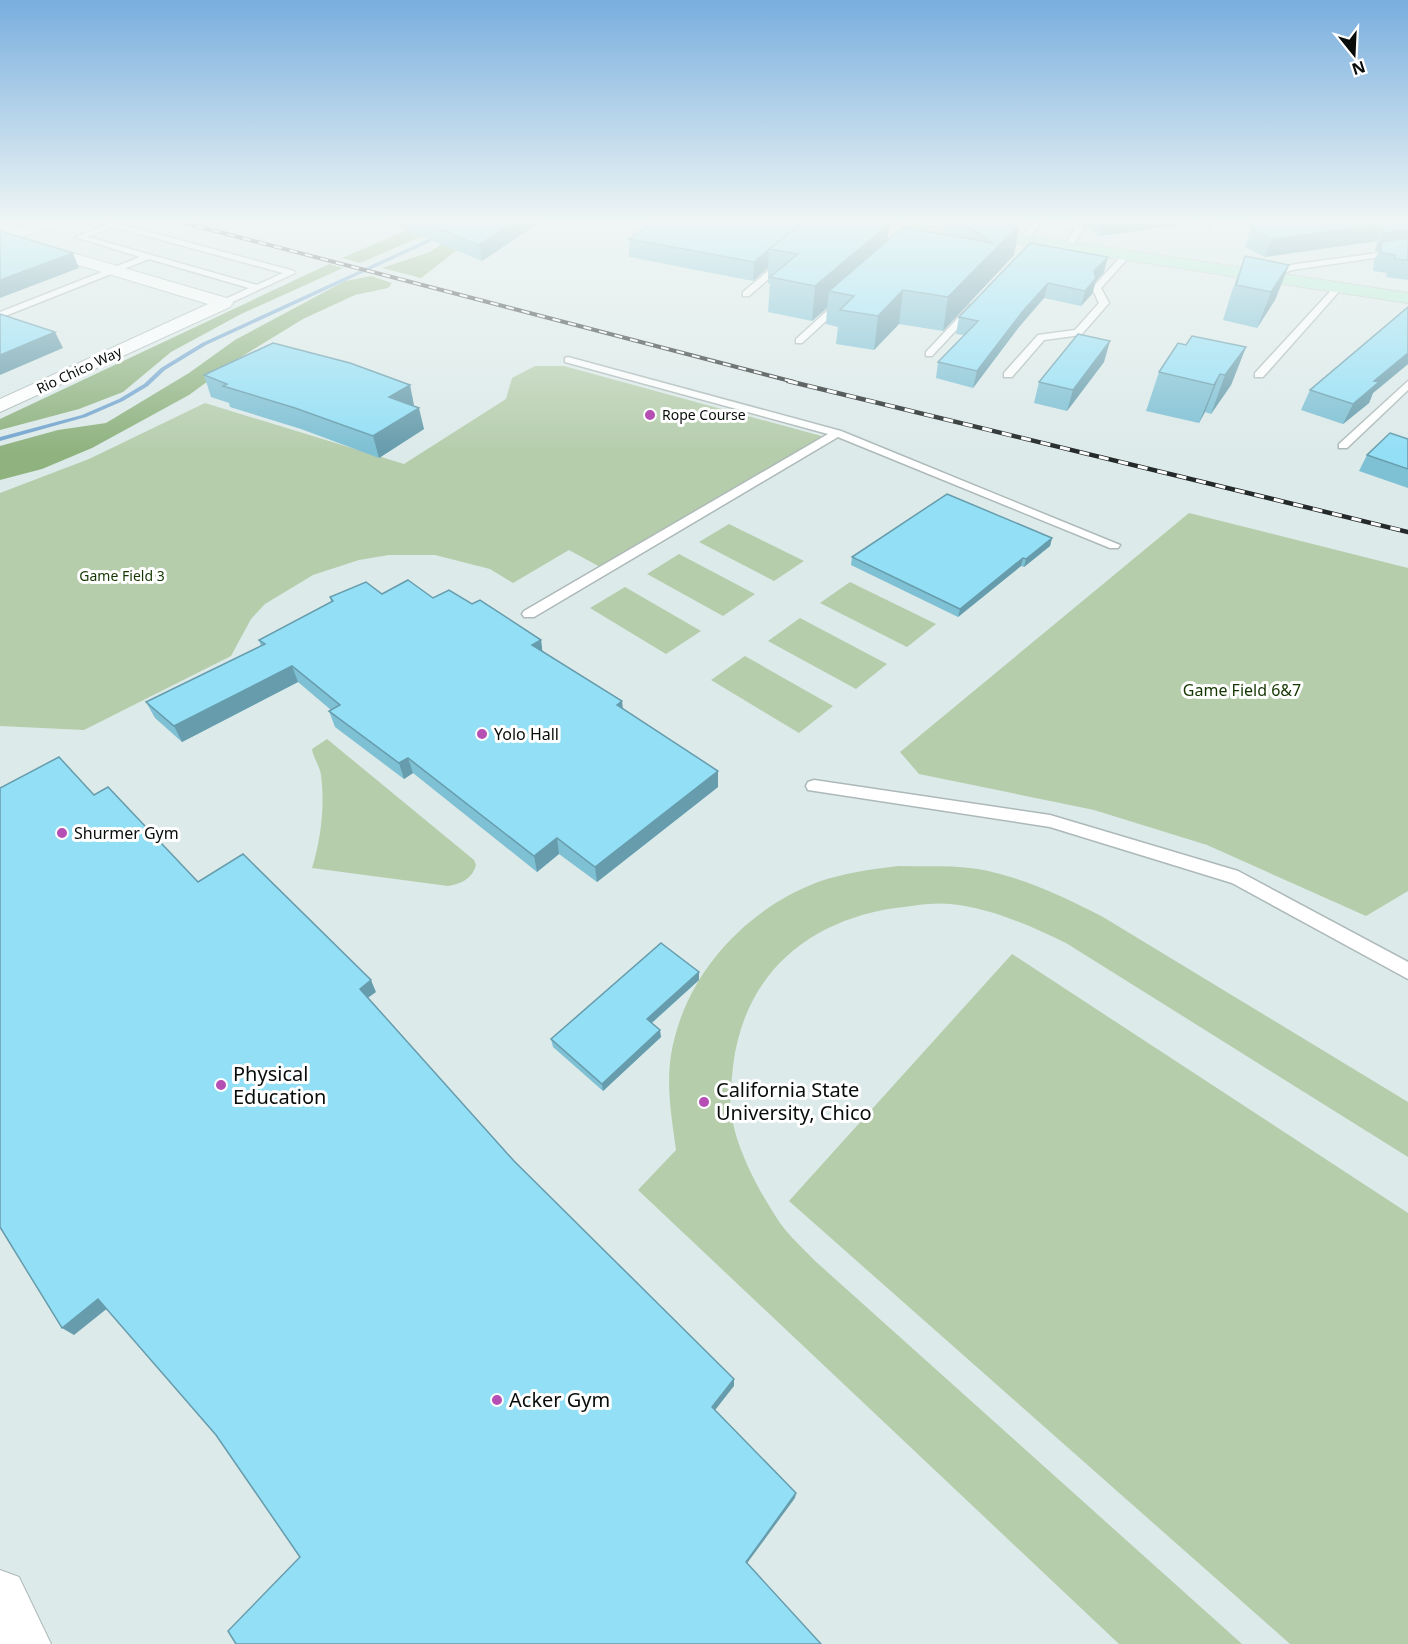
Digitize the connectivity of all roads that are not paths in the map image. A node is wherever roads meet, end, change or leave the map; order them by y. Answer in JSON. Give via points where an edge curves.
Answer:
{"nodes":[{"id":1,"x":42,"y":299,"type":"edge"},
{"id":2,"x":210,"y":299,"type":"edge"},
{"id":3,"x":233,"y":299,"type":"edge"},
{"id":4,"x":847,"y":299,"type":"edge"},
{"id":5,"x":980,"y":299,"type":"edge"},
{"id":6,"x":1102,"y":299,"type":"edge"},
{"id":7,"x":1328,"y":299,"type":"edge"},
{"id":8,"x":224,"y":303,"type":"junction"},
{"id":9,"x":0,"y":315,"type":"edge"},
{"id":10,"x":799,"y":341,"type":"dead end"},
{"id":11,"x":928,"y":354,"type":"dead end"},
{"id":12,"x":568,"y":360,"type":"dead end"},
{"id":13,"x":1008,"y":375,"type":"dead end"},
{"id":14,"x":1258,"y":375,"type":"dead end"},
{"id":15,"x":1408,"y":384,"type":"edge"},
{"id":16,"x":0,"y":406,"type":"edge"},
{"id":17,"x":837,"y":433,"type":"junction"},
{"id":18,"x":1343,"y":446,"type":"dead end"},
{"id":19,"x":1114,"y":544,"type":"dead end"},
{"id":20,"x":529,"y":614,"type":"dead end"},
{"id":21,"x":814,"y":786,"type":"dead end"},
{"id":22,"x":1408,"y":971,"type":"edge"},
{"id":23,"x":0,"y":1596,"type":"edge"},
{"id":24,"x":24,"y":1644,"type":"edge"}],
"edges":[{"from":1,"to":9,"type":"lane"},
{"from":2,"to":8,"type":"street"},
{"from":3,"to":8,"type":"lane"},
{"from":4,"to":10,"type":"lane"},
{"from":5,"to":11,"type":"lane"},
{"from":6,"to":13,"type":"lane","via":[[1104,303],[1078,333],[1041,337]]},
{"from":7,"to":14,"type":"lane"},
{"from":8,"to":16,"type":"street","name":"Rio Chico Way"},
{"from":12,"to":17,"type":"lane"},
{"from":15,"to":18,"type":"lane"},
{"from":17,"to":19,"type":"lane"},
{"from":17,"to":20,"type":"lane"},
{"from":21,"to":22,"type":"lane","via":[[1050,821],[1238,878]]},
{"from":23,"to":24,"type":"street"}]}
